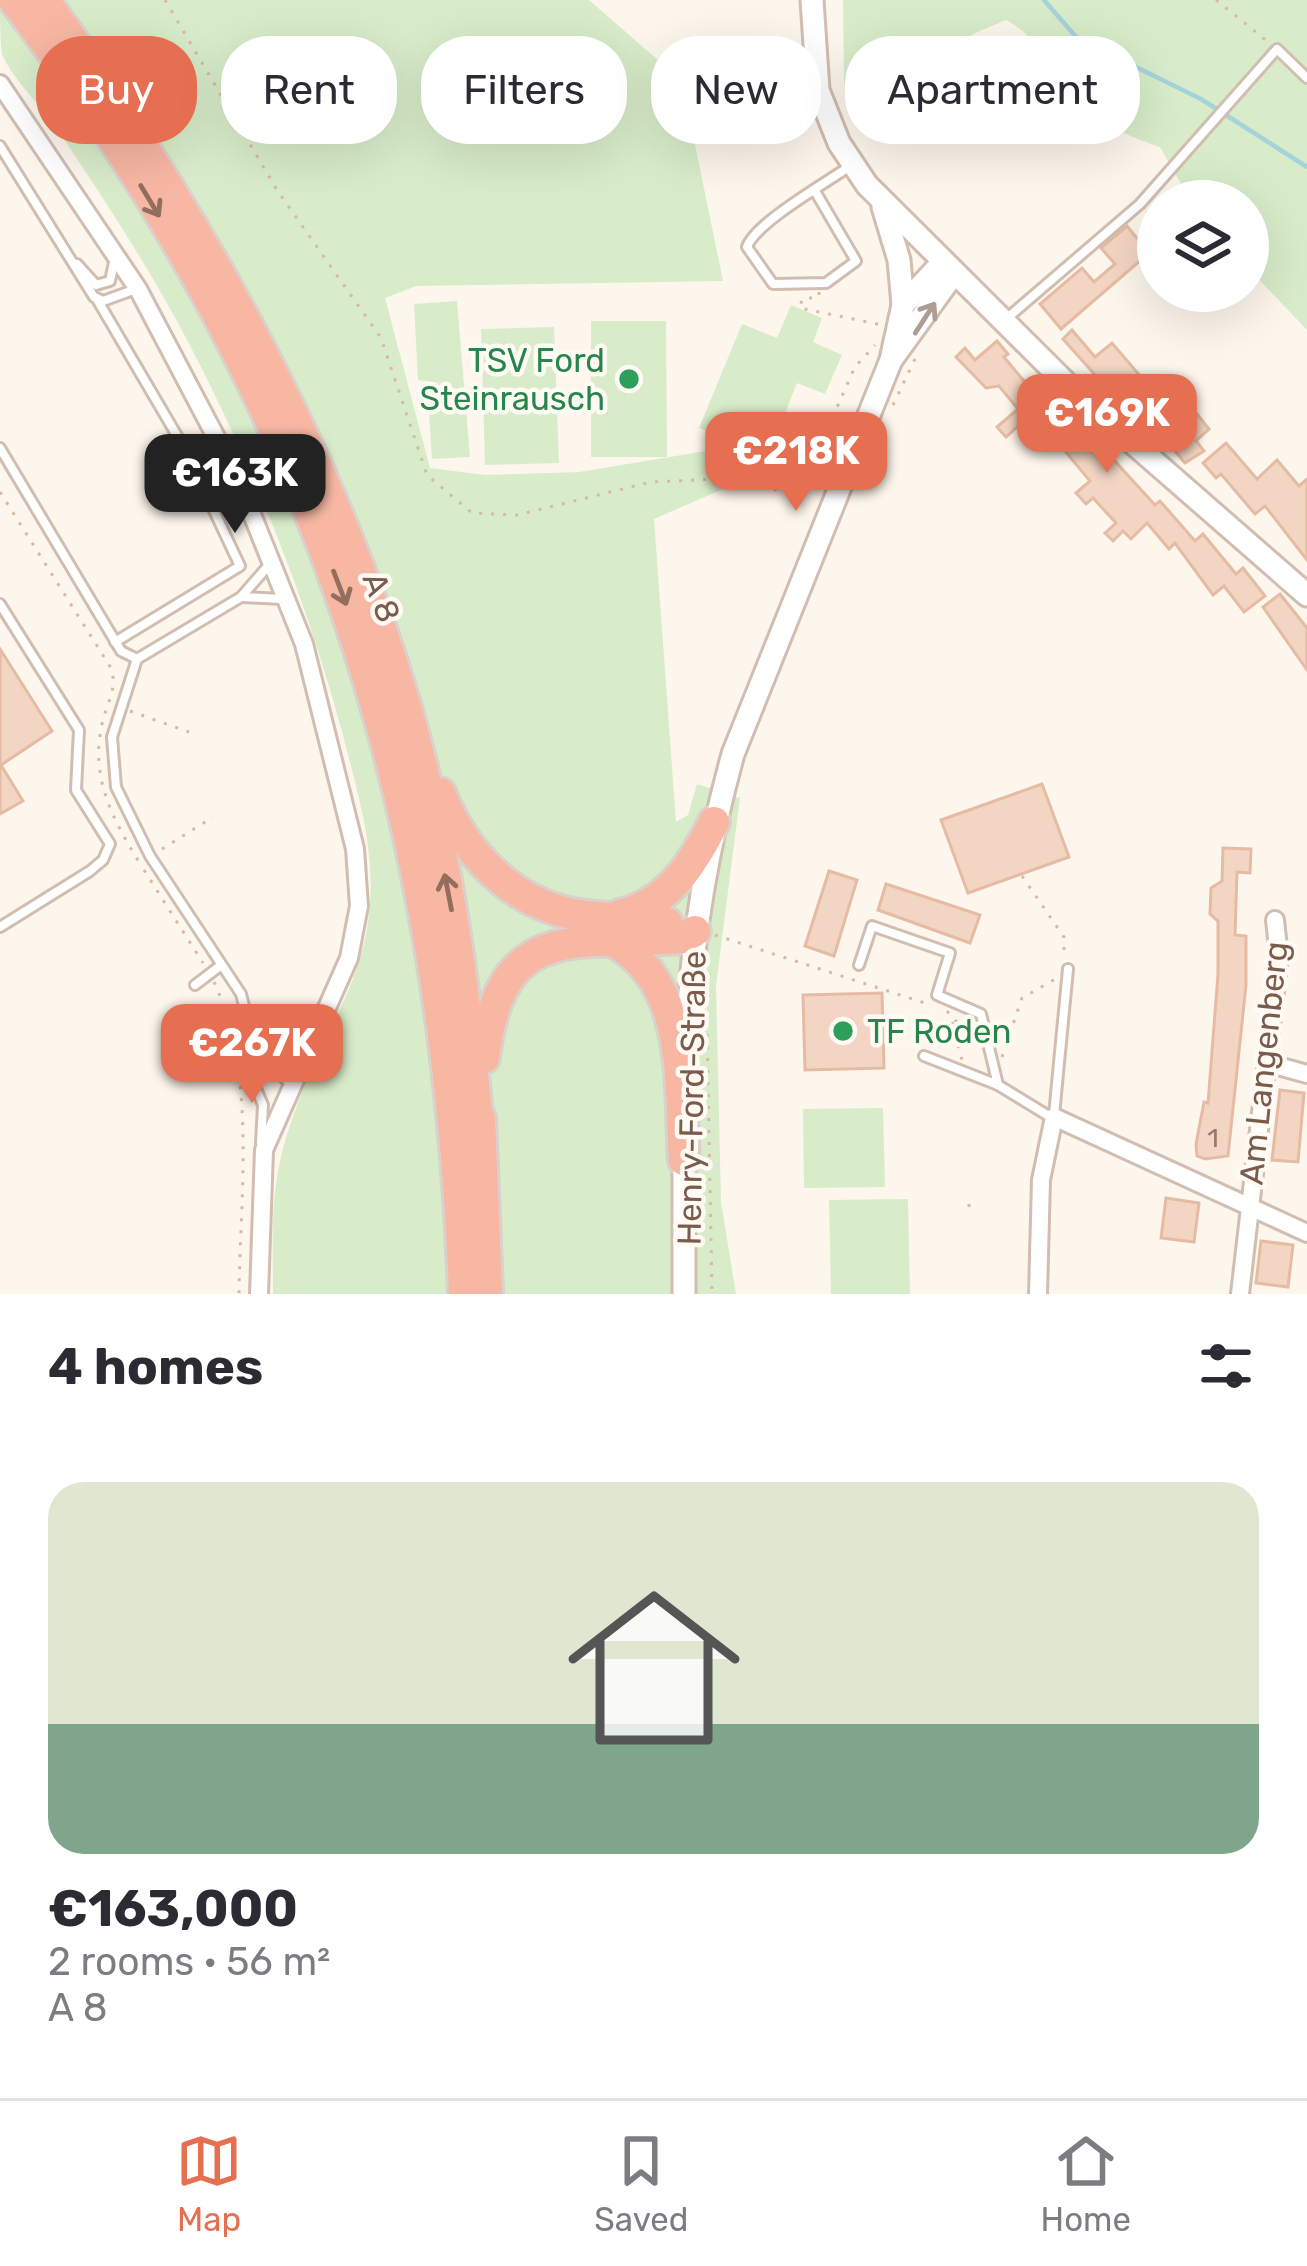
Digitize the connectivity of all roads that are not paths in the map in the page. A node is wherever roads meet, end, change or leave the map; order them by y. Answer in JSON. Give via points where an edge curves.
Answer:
{"nodes":[{"id":1,"x":14,"y":0,"type":"edge"},
{"id":2,"x":44,"y":0,"type":"edge"},
{"id":3,"x":812,"y":0,"type":"edge"},
{"id":4,"x":1307,"y":77,"type":"edge"},
{"id":5,"x":0,"y":84,"type":"edge"},
{"id":6,"x":0,"y":146,"type":"edge"},
{"id":7,"x":851,"y":164,"type":"junction"},
{"id":8,"x":815,"y":191,"type":"junction"},
{"id":9,"x":881,"y":201,"type":"junction"},
{"id":10,"x":113,"y":249,"type":"junction"},
{"id":11,"x":76,"y":263,"type":"junction"},
{"id":12,"x":948,"y":268,"type":"junction"},
{"id":13,"x":138,"y":289,"type":"junction"},
{"id":14,"x":98,"y":301,"type":"junction"},
{"id":15,"x":903,"y":305,"type":"junction"},
{"id":16,"x":1004,"y":321,"type":"junction"},
{"id":17,"x":891,"y":360,"type":"junction"},
{"id":18,"x":0,"y":448,"type":"edge"},
{"id":19,"x":274,"y":559,"type":"junction"},
{"id":20,"x":1307,"y":595,"type":"edge"},
{"id":21,"x":242,"y":597,"type":"junction"},
{"id":22,"x":0,"y":604,"type":"edge"},
{"id":23,"x":293,"y":610,"type":"junction"},
{"id":24,"x":116,"y":642,"type":"junction"},
{"id":25,"x":137,"y":659,"type":"junction"},
{"id":26,"x":407,"y":713,"type":"junction"},
{"id":27,"x":714,"y":822,"type":"junction"},
{"id":28,"x":1275,"y":920,"type":"dead end"},
{"id":29,"x":0,"y":927,"type":"edge"},
{"id":30,"x":610,"y":928,"type":"junction"},
{"id":31,"x":695,"y":932,"type":"junction"},
{"id":32,"x":859,"y":965,"type":"dead end"},
{"id":33,"x":220,"y":966,"type":"junction"},
{"id":34,"x":1069,"y":969,"type":"dead end"},
{"id":35,"x":195,"y":985,"type":"dead end"},
{"id":36,"x":254,"y":1045,"type":"junction"},
{"id":37,"x":924,"y":1056,"type":"dead end"},
{"id":38,"x":1268,"y":1063,"type":"junction"},
{"id":39,"x":1307,"y":1074,"type":"edge"},
{"id":40,"x":997,"y":1080,"type":"junction"},
{"id":41,"x":290,"y":1084,"type":"junction"},
{"id":42,"x":1053,"y":1117,"type":"junction"},
{"id":43,"x":479,"y":1133,"type":"junction"},
{"id":44,"x":264,"y":1150,"type":"junction"},
{"id":45,"x":684,"y":1160,"type":"junction"},
{"id":46,"x":1248,"y":1205,"type":"junction"},
{"id":47,"x":1307,"y":1233,"type":"edge"},
{"id":48,"x":259,"y":1294,"type":"edge"},
{"id":49,"x":464,"y":1294,"type":"edge"},
{"id":50,"x":487,"y":1294,"type":"edge"},
{"id":51,"x":684,"y":1294,"type":"edge"},
{"id":52,"x":1038,"y":1294,"type":"edge"},
{"id":53,"x":1240,"y":1294,"type":"edge"}],
"edges":[{"from":1,"to":49,"type":"highway","name":"A 8","number":"A 8","one_way":true,"via":[[218,314],[291,464],[357,631],[431,931],[456,1138]]},
{"from":2,"to":26,"type":"highway","name":"A 8","number":"A 8","via":[[150,154],[268,358],[347,535]]},
{"from":3,"to":7,"type":"street","via":[[818,90]]},
{"from":4,"to":16,"type":"lane","via":[[1277,49],[1140,204]]},
{"from":5,"to":10,"type":"street"},
{"from":6,"to":11,"type":"lane"},
{"from":7,"to":8,"type":"lane"},
{"from":7,"to":9,"type":"street"},
{"from":8,"to":8,"type":"lane","via":[[856,261],[826,284],[773,284],[747,242]]},
{"from":9,"to":12,"type":"street"},
{"from":9,"to":15,"type":"street"},
{"from":10,"to":11,"type":"lane","via":[[113,277],[102,285]]},
{"from":10,"to":13,"type":"street"},
{"from":11,"to":14,"type":"lane"},
{"from":12,"to":15,"type":"street","name":"Henry-Ford-Straße"},
{"from":12,"to":16,"type":"street"},
{"from":17,"to":12,"type":"street","name":"Henry-Ford-Straße","one_way":true,"via":[[908,345]]},
{"from":13,"to":14,"type":"lane"},
{"from":13,"to":19,"type":"street"},
{"from":14,"to":24,"type":"lane","via":[[186,452],[240,566]]},
{"from":15,"to":17,"type":"street","name":"Henry-Ford-Straße"},
{"from":16,"to":20,"type":"street","via":[[1188,496]]},
{"from":17,"to":27,"type":"street","name":"Henry-Ford-Straße","via":[[755,690]]},
{"from":18,"to":24,"type":"lane"},
{"from":19,"to":21,"type":"lane"},
{"from":19,"to":23,"type":"street"},
{"from":21,"to":23,"type":"lane","via":[[271,595]]},
{"from":21,"to":25,"type":"lane"},
{"from":22,"to":29,"type":"lane","via":[[79,730],[76,790],[110,844],[104,860]]},
{"from":23,"to":41,"type":"street","via":[[359,887],[344,972]]},
{"from":24,"to":25,"type":"lane"},
{"from":25,"to":33,"type":"lane","via":[[112,737],[112,770],[127,816]]},
{"from":26,"to":30,"type":"highway","via":[[449,815],[488,869],[518,892]]},
{"from":43,"to":26,"type":"highway","name":"A 8","number":"A 8","one_way":true,"via":[[455,928]]},
{"from":27,"to":30,"type":"highway","via":[[690,867],[658,900]]},
{"from":27,"to":31,"type":"street","name":"Henry-Ford-Straße"},
{"from":28,"to":38,"type":"street","name":"Am Langenberg"},
{"from":30,"to":31,"type":"highway","via":[[683,938]]},
{"from":30,"to":43,"type":"highway","via":[[550,944],[512,970],[488,1021]]},
{"from":30,"to":45,"type":"highway","via":[[667,1000]]},
{"from":31,"to":45,"type":"street","name":"Henry-Ford-Straße"},
{"from":32,"to":40,"type":"lane","via":[[872,926],[950,953],[937,995],[981,1014]]},
{"from":33,"to":35,"type":"lane"},
{"from":33,"to":36,"type":"lane","via":[[241,994]]},
{"from":34,"to":42,"type":"lane"},
{"from":36,"to":41,"type":"lane"},
{"from":36,"to":44,"type":"lane","via":[[251,1077],[263,1105]]},
{"from":37,"to":40,"type":"lane"},
{"from":38,"to":39,"type":"street"},
{"from":38,"to":46,"type":"street","name":"Am Langenberg"},
{"from":40,"to":42,"type":"lane"},
{"from":41,"to":44,"type":"street"},
{"from":42,"to":46,"type":"street"},
{"from":42,"to":52,"type":"street","via":[[1039,1202]]},
{"from":43,"to":50,"type":"highway","number":"A 8"},
{"from":44,"to":48,"type":"street"},
{"from":45,"to":51,"type":"street","name":"Henry-Ford-Straße"},
{"from":46,"to":47,"type":"street"},
{"from":46,"to":53,"type":"street","name":"Am Langenberg"}]}
